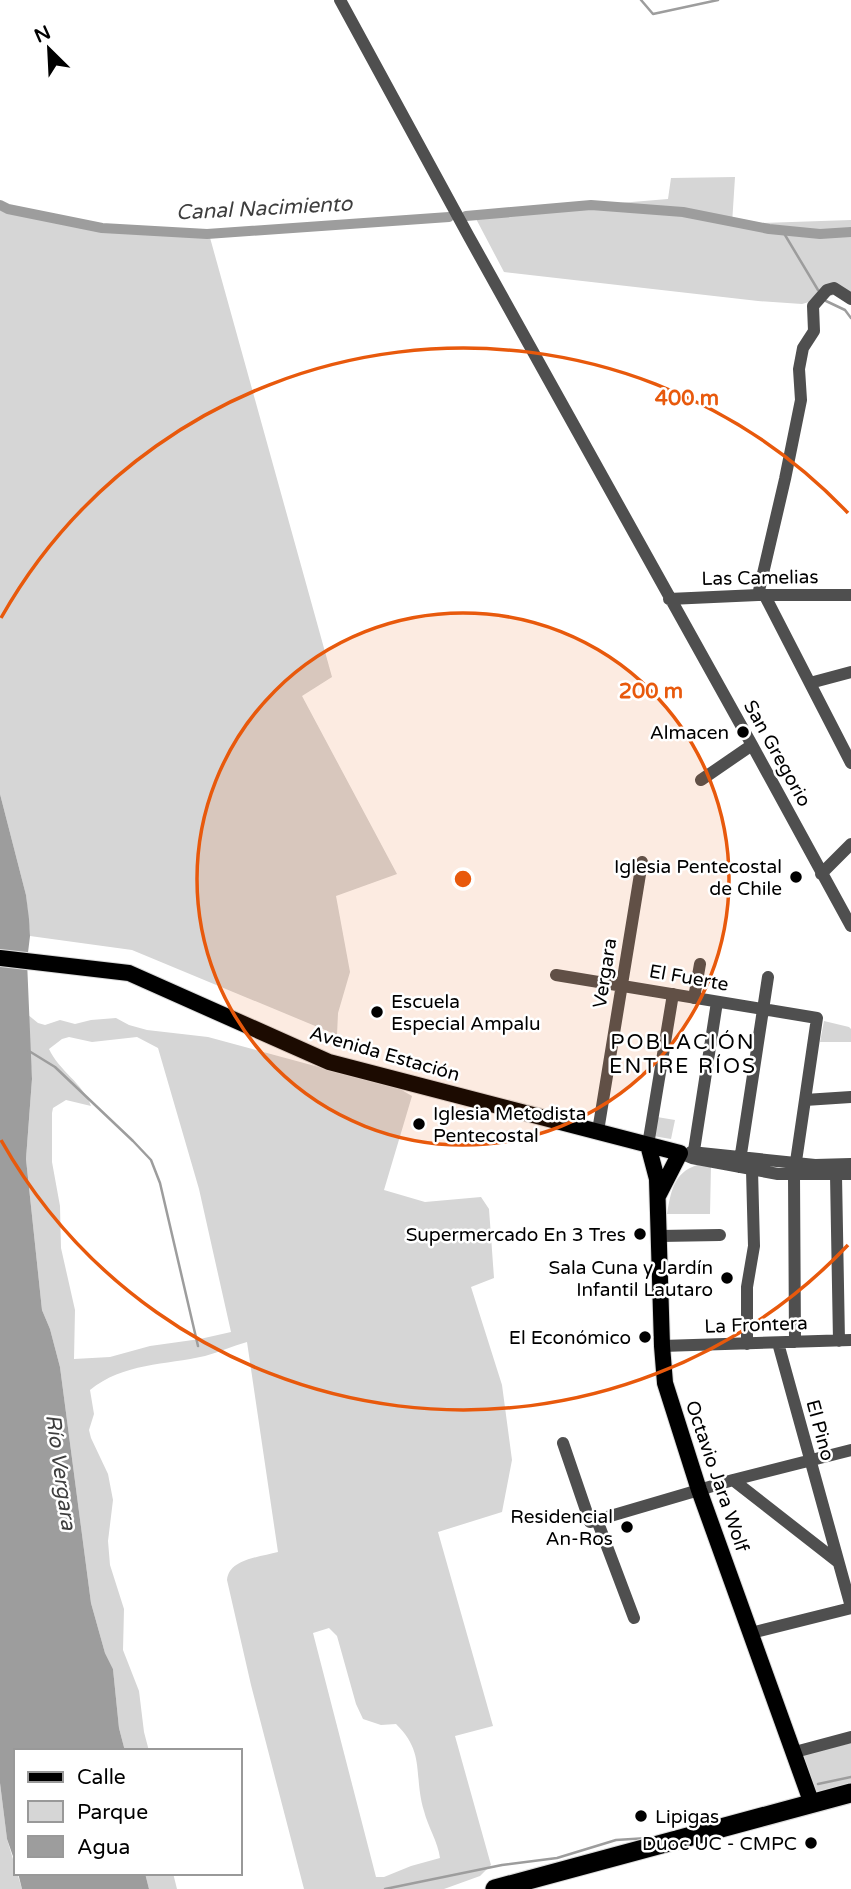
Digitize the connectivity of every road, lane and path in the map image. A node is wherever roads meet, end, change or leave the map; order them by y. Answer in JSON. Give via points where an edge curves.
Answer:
{"nodes":[{"id":1,"x":340,"y":0,"type":"edge"},
{"id":2,"x":851,"y":299,"type":"edge"},
{"id":3,"x":761,"y":595,"type":"junction"},
{"id":4,"x":851,"y":595,"type":"edge"},
{"id":5,"x":669,"y":599,"type":"junction"},
{"id":6,"x":851,"y":672,"type":"edge"},
{"id":7,"x":810,"y":683,"type":"junction"},
{"id":8,"x":752,"y":745,"type":"junction"},
{"id":9,"x":851,"y":764,"type":"edge"},
{"id":10,"x":701,"y":780,"type":"dead end"},
{"id":11,"x":851,"y":844,"type":"edge"},
{"id":12,"x":642,"y":862,"type":"dead end"},
{"id":13,"x":821,"y":874,"type":"junction"},
{"id":14,"x":851,"y":926,"type":"edge"},
{"id":15,"x":0,"y":958,"type":"edge"},
{"id":16,"x":700,"y":964,"type":"dead end"},
{"id":17,"x":556,"y":975,"type":"dead end"},
{"id":18,"x":768,"y":977,"type":"dead end"},
{"id":19,"x":622,"y":985,"type":"junction"},
{"id":20,"x":673,"y":994,"type":"junction"},
{"id":21,"x":694,"y":998,"type":"junction"},
{"id":22,"x":718,"y":1002,"type":"junction"},
{"id":23,"x":763,"y":1009,"type":"junction"},
{"id":24,"x":851,"y":1097,"type":"edge"},
{"id":25,"x":805,"y":1100,"type":"junction"},
{"id":26,"x":598,"y":1131,"type":"junction"},
{"id":27,"x":648,"y":1145,"type":"junction"},
{"id":28,"x":688,"y":1154,"type":"junction"},
{"id":29,"x":743,"y":1164,"type":"junction"},
{"id":30,"x":851,"y":1164,"type":"edge"},
{"id":31,"x":794,"y":1169,"type":"junction"},
{"id":32,"x":836,"y":1174,"type":"junction"},
{"id":33,"x":851,"y":1174,"type":"edge"},
{"id":34,"x":658,"y":1196,"type":"junction"},
{"id":35,"x":720,"y":1235,"type":"dead end"},
{"id":36,"x":660,"y":1236,"type":"junction"},
{"id":37,"x":845,"y":1341,"type":"edge"},
{"id":38,"x":795,"y":1342,"type":"junction"},
{"id":39,"x":779,"y":1343,"type":"junction"},
{"id":40,"x":747,"y":1344,"type":"junction"},
{"id":41,"x":662,"y":1346,"type":"junction"},
{"id":42,"x":563,"y":1443,"type":"dead end"},
{"id":43,"x":851,"y":1450,"type":"edge"},
{"id":44,"x":809,"y":1461,"type":"junction"},
{"id":45,"x":733,"y":1480,"type":"junction"},
{"id":46,"x":699,"y":1490,"type":"junction"},
{"id":47,"x":594,"y":1521,"type":"junction"},
{"id":48,"x":838,"y":1562,"type":"junction"},
{"id":49,"x":851,"y":1607,"type":"edge"},
{"id":50,"x":634,"y":1618,"type":"dead end"},
{"id":51,"x":751,"y":1633,"type":"junction"},
{"id":52,"x":851,"y":1737,"type":"edge"},
{"id":53,"x":795,"y":1752,"type":"junction"},
{"id":54,"x":851,"y":1793,"type":"edge"},
{"id":55,"x":813,"y":1804,"type":"junction"},
{"id":56,"x":495,"y":1889,"type":"edge"}],
"edges":[{"from":1,"to":5,"type":"street","name":"San Gregorio"},
{"from":2,"to":3,"type":"street","via":[[834,288],[813,306],[814,331],[803,348],[801,400]]},
{"from":3,"to":4,"type":"street","name":"Las Camelias"},
{"from":3,"to":5,"type":"street","name":"Las Camelias"},
{"from":3,"to":7,"type":"street"},
{"from":5,"to":8,"type":"street","name":"San Gregorio"},
{"from":6,"to":7,"type":"street"},
{"from":7,"to":9,"type":"street"},
{"from":8,"to":10,"type":"street"},
{"from":8,"to":13,"type":"street","name":"San Gregorio"},
{"from":11,"to":13,"type":"street"},
{"from":12,"to":19,"type":"street","name":"Vergara"},
{"from":13,"to":14,"type":"street","name":"San Gregorio"},
{"from":15,"to":26,"type":"main road","name":"Avenida Estación","via":[[129,973],[329,1062]]},
{"from":16,"to":21,"type":"street"},
{"from":17,"to":19,"type":"street","name":"El Fuerte"},
{"from":18,"to":23,"type":"street"},
{"from":19,"to":20,"type":"street","name":"El Fuerte"},
{"from":19,"to":26,"type":"street","name":"Vergara"},
{"from":20,"to":21,"type":"street","name":"El Fuerte"},
{"from":20,"to":27,"type":"street"},
{"from":21,"to":22,"type":"street","name":"El Fuerte"},
{"from":22,"to":23,"type":"street","name":"El Fuerte"},
{"from":22,"to":28,"type":"street"},
{"from":23,"to":25,"type":"street","name":"El Fuerte","via":[[817,1018]]},
{"from":23,"to":29,"type":"street"},
{"from":24,"to":25,"type":"street"},
{"from":25,"to":31,"type":"street"},
{"from":26,"to":27,"type":"main road","name":"Avenida Estación"},
{"from":27,"to":28,"type":"main road","name":"Avenida Estación"},
{"from":27,"to":34,"type":"main road"},
{"from":28,"to":29,"type":"street","name":"Avenida Estación"},
{"from":28,"to":34,"type":"main road","name":"Octavio Jara Wolf"},
{"from":29,"to":31,"type":"street","name":"Avenida Estación"},
{"from":29,"to":31,"type":"street","name":"Avenida Estación"},
{"from":29,"to":40,"type":"street","via":[[754,1246],[747,1287]]},
{"from":30,"to":31,"type":"street","name":"Avenida Estación"},
{"from":31,"to":32,"type":"street","name":"Avenida Estación"},
{"from":31,"to":38,"type":"street"},
{"from":32,"to":33,"type":"street","name":"Avenida Estación"},
{"from":32,"to":37,"type":"street"},
{"from":34,"to":36,"type":"main road","name":"Octavio Jara Wolf"},
{"from":35,"to":36,"type":"street"},
{"from":36,"to":41,"type":"main road","name":"Octavio Jara Wolf"},
{"from":37,"to":38,"type":"street","name":"La Frontera"},
{"from":38,"to":39,"type":"street","name":"La Frontera"},
{"from":39,"to":40,"type":"street","name":"La Frontera"},
{"from":39,"to":44,"type":"street","name":"El Pino"},
{"from":40,"to":41,"type":"street","name":"La Frontera"},
{"from":41,"to":46,"type":"main road","name":"Octavio Jara Wolf","via":[[666,1383]]},
{"from":42,"to":47,"type":"street"},
{"from":43,"to":44,"type":"street"},
{"from":44,"to":45,"type":"street"},
{"from":44,"to":48,"type":"street","name":"El Pino"},
{"from":45,"to":46,"type":"street"},
{"from":45,"to":48,"type":"street"},
{"from":46,"to":47,"type":"street"},
{"from":46,"to":51,"type":"main road","name":"Octavio Jara Wolf"},
{"from":47,"to":50,"type":"street"},
{"from":48,"to":49,"type":"street","name":"El Pino"},
{"from":49,"to":51,"type":"street"},
{"from":51,"to":53,"type":"main road","name":"Octavio Jara Wolf"},
{"from":52,"to":53,"type":"street"},
{"from":53,"to":55,"type":"main road","name":"Octavio Jara Wolf"},
{"from":54,"to":55,"type":"highway"},
{"from":55,"to":56,"type":"highway"}]}
